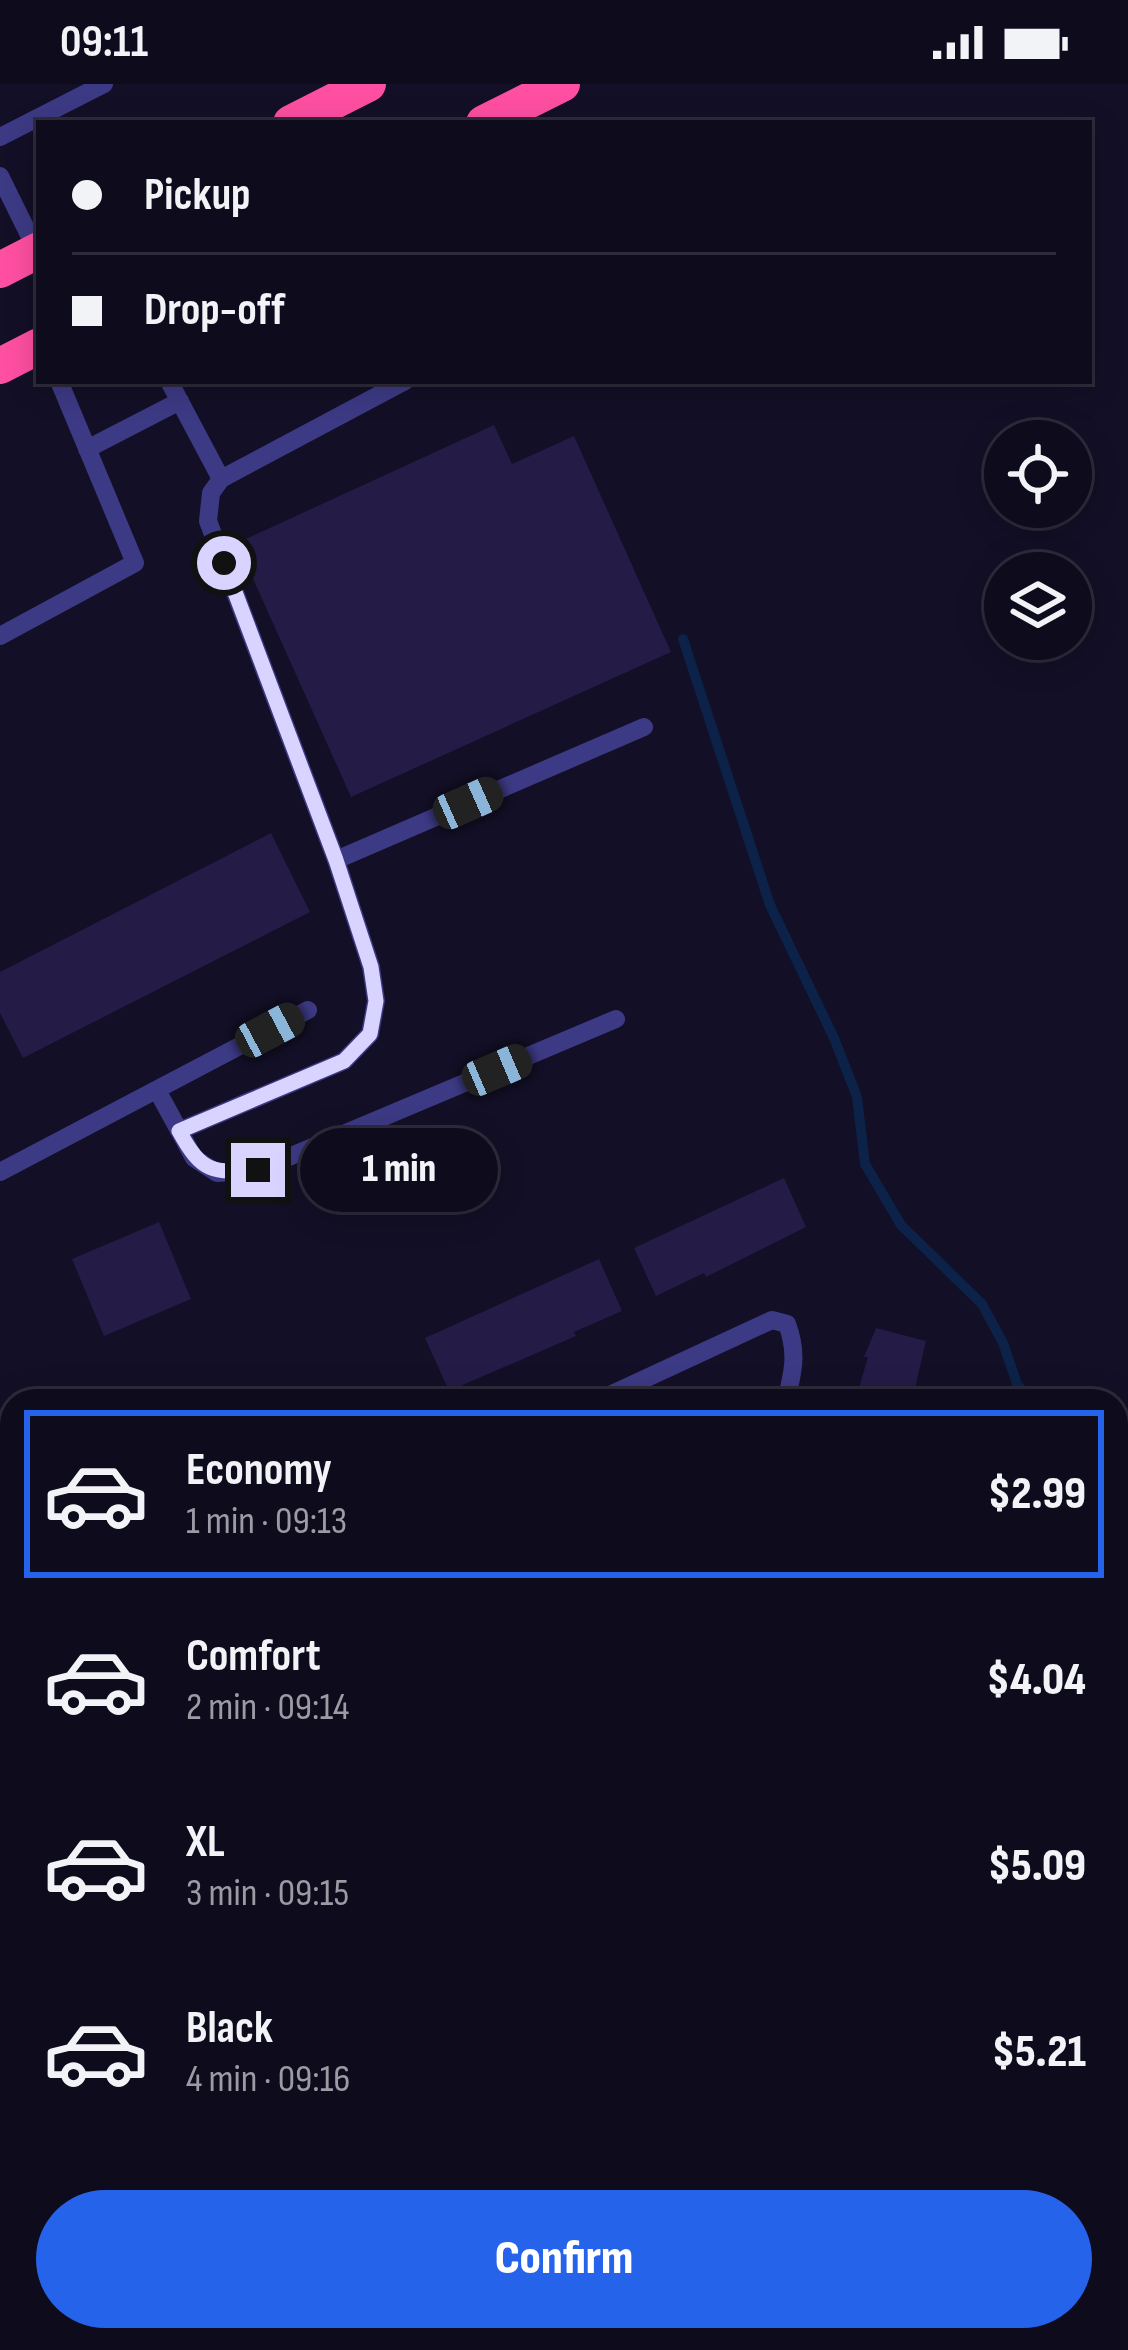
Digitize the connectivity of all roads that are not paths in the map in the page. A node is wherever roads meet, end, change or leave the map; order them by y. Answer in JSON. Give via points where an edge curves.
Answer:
{"nodes":[{"id":1,"x":104,"y":84,"type":"edge"},
{"id":2,"x":368,"y":84,"type":"edge"},
{"id":3,"x":562,"y":84,"type":"edge"},
{"id":4,"x":297,"y":120,"type":"edge"},
{"id":5,"x":490,"y":120,"type":"edge"},
{"id":6,"x":0,"y":137,"type":"edge"},
{"id":7,"x":0,"y":176,"type":"edge"},
{"id":8,"x":36,"y":246,"type":"edge"},
{"id":9,"x":36,"y":251,"type":"edge"},
{"id":10,"x":0,"y":270,"type":"edge"},
{"id":11,"x":36,"y":348,"type":"edge"},
{"id":12,"x":0,"y":366,"type":"edge"},
{"id":13,"x":59,"y":384,"type":"edge"},
{"id":14,"x":171,"y":384,"type":"edge"},
{"id":15,"x":372,"y":388,"type":"edge"},
{"id":16,"x":180,"y":400,"type":"junction"},
{"id":17,"x":87,"y":449,"type":"junction"},
{"id":18,"x":221,"y":478,"type":"junction"},
{"id":19,"x":0,"y":636,"type":"edge"},
{"id":20,"x":644,"y":727,"type":"dead end"},
{"id":21,"x":336,"y":860,"type":"junction"},
{"id":22,"x":308,"y":1010,"type":"dead end"},
{"id":23,"x":616,"y":1019,"type":"dead end"},
{"id":24,"x":157,"y":1090,"type":"junction"},
{"id":25,"x":179,"y":1131,"type":"junction"},
{"id":26,"x":0,"y":1172,"type":"edge"},
{"id":27,"x":623,"y":1389,"type":"edge"},
{"id":28,"x":789,"y":1389,"type":"edge"}],
"edges":[{"from":1,"to":6,"type":"lane"},
{"from":2,"to":4,"type":"highway"},
{"from":3,"to":5,"type":"highway"},
{"from":7,"to":8,"type":"lane"},
{"from":9,"to":10,"type":"highway"},
{"from":11,"to":12,"type":"highway"},
{"from":13,"to":17,"type":"lane"},
{"from":14,"to":16,"type":"lane"},
{"from":15,"to":18,"type":"lane"},
{"from":16,"to":17,"type":"lane"},
{"from":16,"to":18,"type":"lane"},
{"from":17,"to":19,"type":"lane","via":[[135,563]]},
{"from":18,"to":21,"type":"lane","via":[[208,521]]},
{"from":20,"to":21,"type":"lane"},
{"from":21,"to":25,"type":"lane","via":[[371,967],[370,1034],[344,1061]]},
{"from":22,"to":24,"type":"lane"},
{"from":23,"to":25,"type":"lane","via":[[258,1170],[218,1173],[194,1158]]},
{"from":24,"to":25,"type":"lane"},
{"from":24,"to":26,"type":"lane"},
{"from":27,"to":28,"type":"lane","via":[[772,1320],[787,1324],[794,1342]]}]}
